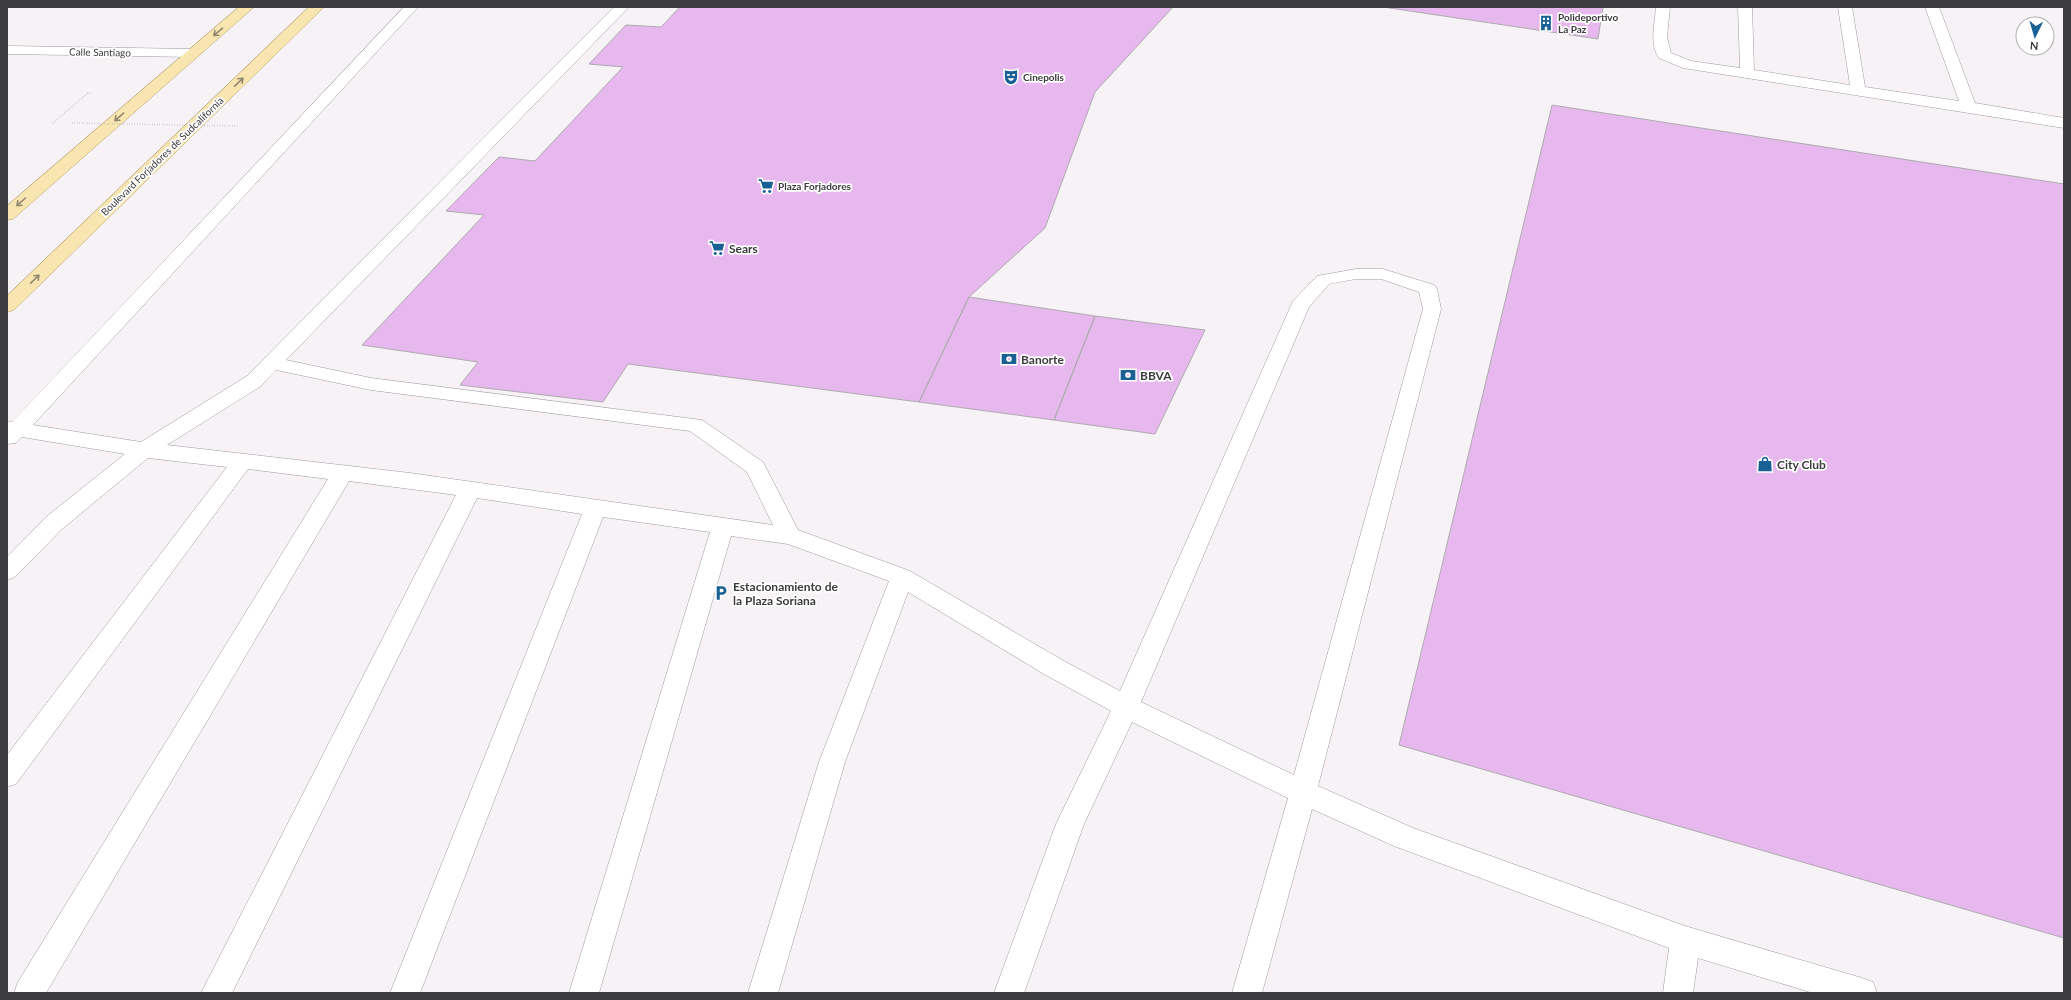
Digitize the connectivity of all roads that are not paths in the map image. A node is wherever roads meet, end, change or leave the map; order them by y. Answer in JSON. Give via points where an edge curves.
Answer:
{"nodes":[{"id":1,"x":247,"y":7,"type":"edge"},
{"id":2,"x":317,"y":7,"type":"edge"},
{"id":3,"x":411,"y":7,"type":"edge"},
{"id":4,"x":622,"y":7,"type":"edge"},
{"id":5,"x":1664,"y":7,"type":"edge"},
{"id":6,"x":1745,"y":7,"type":"edge"},
{"id":7,"x":1845,"y":7,"type":"edge"},
{"id":8,"x":1932,"y":7,"type":"edge"},
{"id":9,"x":7,"y":50,"type":"edge"},
{"id":10,"x":193,"y":53,"type":"junction"},
{"id":11,"x":1747,"y":74,"type":"junction"},
{"id":12,"x":1858,"y":90,"type":"junction"},
{"id":13,"x":1969,"y":107,"type":"junction"},
{"id":14,"x":2064,"y":123,"type":"edge"},
{"id":15,"x":7,"y":215,"type":"edge"},
{"id":16,"x":7,"y":306,"type":"edge"},
{"id":17,"x":271,"y":363,"type":"junction"},
{"id":18,"x":10,"y":433,"type":"edge"},
{"id":19,"x":144,"y":450,"type":"junction"},
{"id":20,"x":243,"y":461,"type":"junction"},
{"id":21,"x":343,"y":473,"type":"junction"},
{"id":22,"x":470,"y":490,"type":"junction"},
{"id":23,"x":596,"y":508,"type":"junction"},
{"id":24,"x":723,"y":526,"type":"junction"},
{"id":25,"x":790,"y":536,"type":"junction"},
{"id":26,"x":7,"y":571,"type":"edge"},
{"id":27,"x":902,"y":577,"type":"junction"},
{"id":28,"x":1126,"y":707,"type":"junction"},
{"id":29,"x":7,"y":776,"type":"edge"},
{"id":30,"x":1303,"y":792,"type":"junction"},
{"id":31,"x":1685,"y":940,"type":"junction"},
{"id":32,"x":29,"y":993,"type":"edge"},
{"id":33,"x":216,"y":993,"type":"edge"},
{"id":34,"x":405,"y":993,"type":"edge"},
{"id":35,"x":584,"y":993,"type":"edge"},
{"id":36,"x":763,"y":993,"type":"edge"},
{"id":37,"x":1009,"y":993,"type":"edge"},
{"id":38,"x":1247,"y":993,"type":"edge"},
{"id":39,"x":1678,"y":993,"type":"edge"},
{"id":40,"x":1862,"y":993,"type":"edge"}],
"edges":[{"from":1,"to":10,"type":"main road","one_way":true},
{"from":16,"to":2,"type":"main road","name":"Boulevard Forjadores de Sudcalifornia","one_way":true},
{"from":3,"to":18,"type":"street"},
{"from":4,"to":17,"type":"street"},
{"from":5,"to":11,"type":"street","via":[[1660,37],[1664,55],[1688,65]]},
{"from":6,"to":11,"type":"street"},
{"from":7,"to":12,"type":"street"},
{"from":8,"to":13,"type":"street"},
{"from":9,"to":10,"type":"street","name":"Calle Santiago"},
{"from":10,"to":15,"type":"main road","one_way":true},
{"from":11,"to":12,"type":"street"},
{"from":12,"to":13,"type":"street"},
{"from":13,"to":14,"type":"street"},
{"from":17,"to":19,"type":"street","via":[[254,381]]},
{"from":17,"to":25,"type":"street","via":[[371,384],[695,425],[755,467]]},
{"from":18,"to":19,"type":"street"},
{"from":19,"to":20,"type":"street"},
{"from":19,"to":26,"type":"street","via":[[54,523]]},
{"from":20,"to":21,"type":"street"},
{"from":20,"to":29,"type":"street"},
{"from":21,"to":22,"type":"street"},
{"from":21,"to":32,"type":"street"},
{"from":22,"to":23,"type":"street"},
{"from":22,"to":33,"type":"street"},
{"from":23,"to":24,"type":"street"},
{"from":23,"to":34,"type":"street"},
{"from":24,"to":25,"type":"street"},
{"from":24,"to":35,"type":"street"},
{"from":25,"to":27,"type":"street"},
{"from":27,"to":28,"type":"street","via":[[1053,667]]},
{"from":27,"to":36,"type":"street","via":[[832,762]]},
{"from":28,"to":30,"type":"street"},
{"from":28,"to":30,"type":"street","via":[[1300,305],[1323,280],[1356,274],[1383,274],[1428,289],[1432,309]]},
{"from":28,"to":37,"type":"street","via":[[1070,824]]},
{"from":30,"to":31,"type":"street","via":[[1404,837]]},
{"from":30,"to":38,"type":"street"},
{"from":31,"to":39,"type":"street"},
{"from":31,"to":40,"type":"street"}]}
